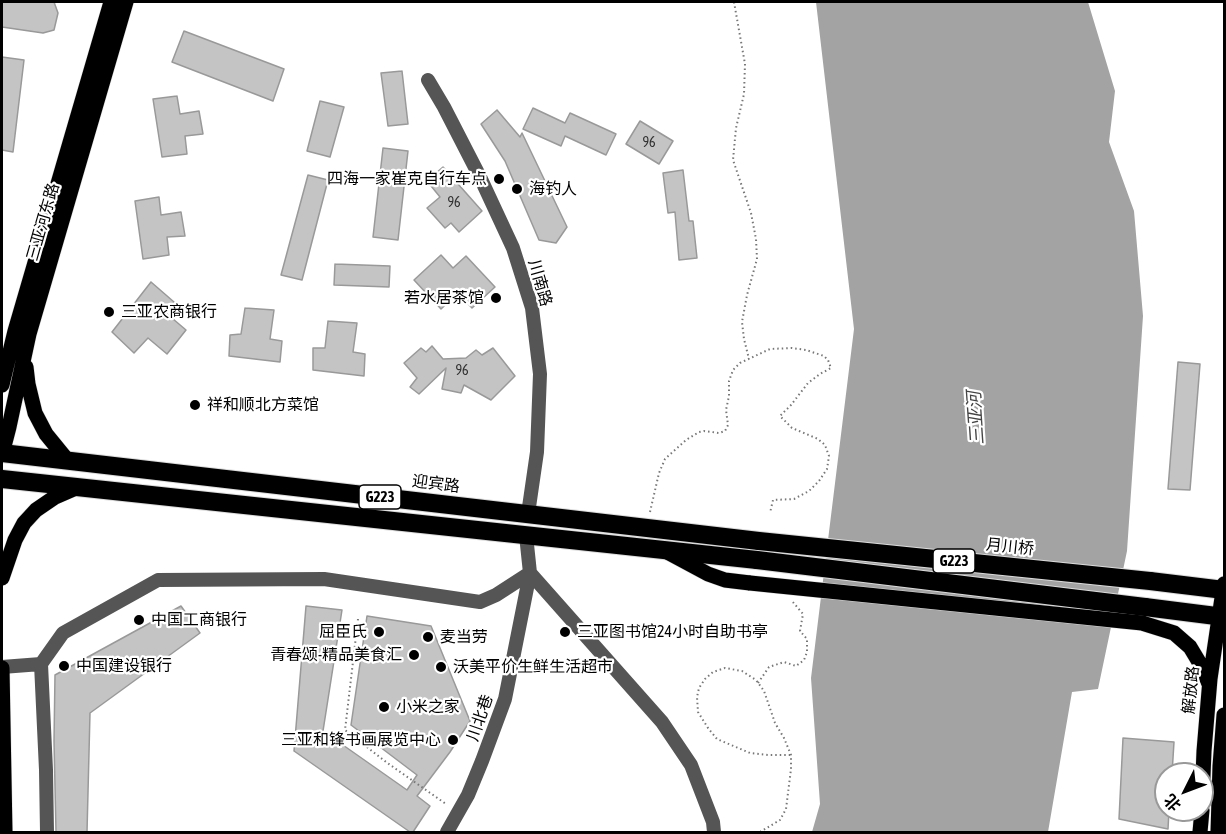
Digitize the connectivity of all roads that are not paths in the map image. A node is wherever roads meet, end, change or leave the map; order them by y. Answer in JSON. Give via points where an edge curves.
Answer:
{"nodes":[{"id":1,"x":111,"y":2,"type":"edge"},
{"id":2,"x":126,"y":2,"type":"edge"},
{"id":3,"x":428,"y":80,"type":"dead end"},
{"id":4,"x":25,"y":354,"type":"junction"},
{"id":5,"x":5,"y":364,"type":"edge"},
{"id":6,"x":2,"y":385,"type":"edge"},
{"id":7,"x":2,"y":453,"type":"edge"},
{"id":8,"x":68,"y":461,"type":"junction"},
{"id":9,"x":2,"y":479,"type":"edge"},
{"id":10,"x":78,"y":487,"type":"junction"},
{"id":11,"x":528,"y":514,"type":"junction"},
{"id":12,"x":526,"y":536,"type":"junction"},
{"id":13,"x":759,"y":541,"type":"joint"},
{"id":14,"x":665,"y":550,"type":"junction"},
{"id":15,"x":530,"y":573,"type":"junction"},
{"id":16,"x":2,"y":578,"type":"edge"},
{"id":17,"x":1224,"y":588,"type":"edge"},
{"id":18,"x":1144,"y":615,"type":"junction"},
{"id":19,"x":1222,"y":617,"type":"edge"},
{"id":20,"x":41,"y":664,"type":"junction"},
{"id":21,"x":2,"y":668,"type":"edge"},
{"id":22,"x":1209,"y":685,"type":"junction"},
{"id":23,"x":1224,"y":715,"type":"edge"},
{"id":24,"x":1204,"y":762,"type":"edge"},
{"id":25,"x":5,"y":832,"type":"edge"},
{"id":26,"x":47,"y":832,"type":"edge"},
{"id":27,"x":447,"y":832,"type":"edge"},
{"id":28,"x":714,"y":832,"type":"edge"},
{"id":29,"x":1218,"y":832,"type":"edge"}],
"edges":[{"from":1,"to":5,"type":"main road","name":"三亚河东路"},
{"from":2,"to":4,"type":"main road","name":"三亚河东路"},
{"from":3,"to":11,"type":"street","name":"川南路","via":[[513,248],[532,308],[540,374],[537,452]]},
{"from":4,"to":7,"type":"main road","name":"三亚河东路"},
{"from":4,"to":8,"type":"main road","via":[[35,413]]},
{"from":5,"to":6,"type":"main road","name":"三亚河东路"},
{"from":7,"to":8,"type":"highway","name":"迎宾路","number":"G223"},
{"from":8,"to":11,"type":"highway","name":"迎宾路","number":"G223"},
{"from":9,"to":10,"type":"highway","number":"G223"},
{"from":10,"to":12,"type":"highway","number":"G223"},
{"from":10,"to":16,"type":"main road","via":[[55,497],[24,523]]},
{"from":11,"to":13,"type":"highway","name":"迎宾路","number":"G223"},
{"from":12,"to":14,"type":"highway","number":"G223"},
{"from":12,"to":15,"type":"street","name":"川北巷"},
{"from":13,"to":17,"type":"highway","name":"月川桥","number":"G223","bridge":true},
{"from":14,"to":18,"type":"highway","number":"G223","bridge":true},
{"from":14,"to":18,"type":"main road","bridge":true,"via":[[724,580]]},
{"from":15,"to":20,"type":"street","via":[[480,602],[324,579],[158,580],[63,633]]},
{"from":15,"to":27,"type":"street","name":"川北巷","via":[[505,699],[468,795]]},
{"from":15,"to":28,"type":"street","via":[[662,722],[691,765]]},
{"from":17,"to":19,"type":"main road","name":"解放路"},
{"from":18,"to":19,"type":"highway","number":"G223"},
{"from":18,"to":22,"type":"main road","via":[[1190,647]]},
{"from":19,"to":22,"type":"main road","name":"解放路"},
{"from":20,"to":21,"type":"street"},
{"from":20,"to":26,"type":"street"},
{"from":21,"to":25,"type":"main road"},
{"from":22,"to":24,"type":"main road","name":"解放路"},
{"from":23,"to":29,"type":"main road"}]}
